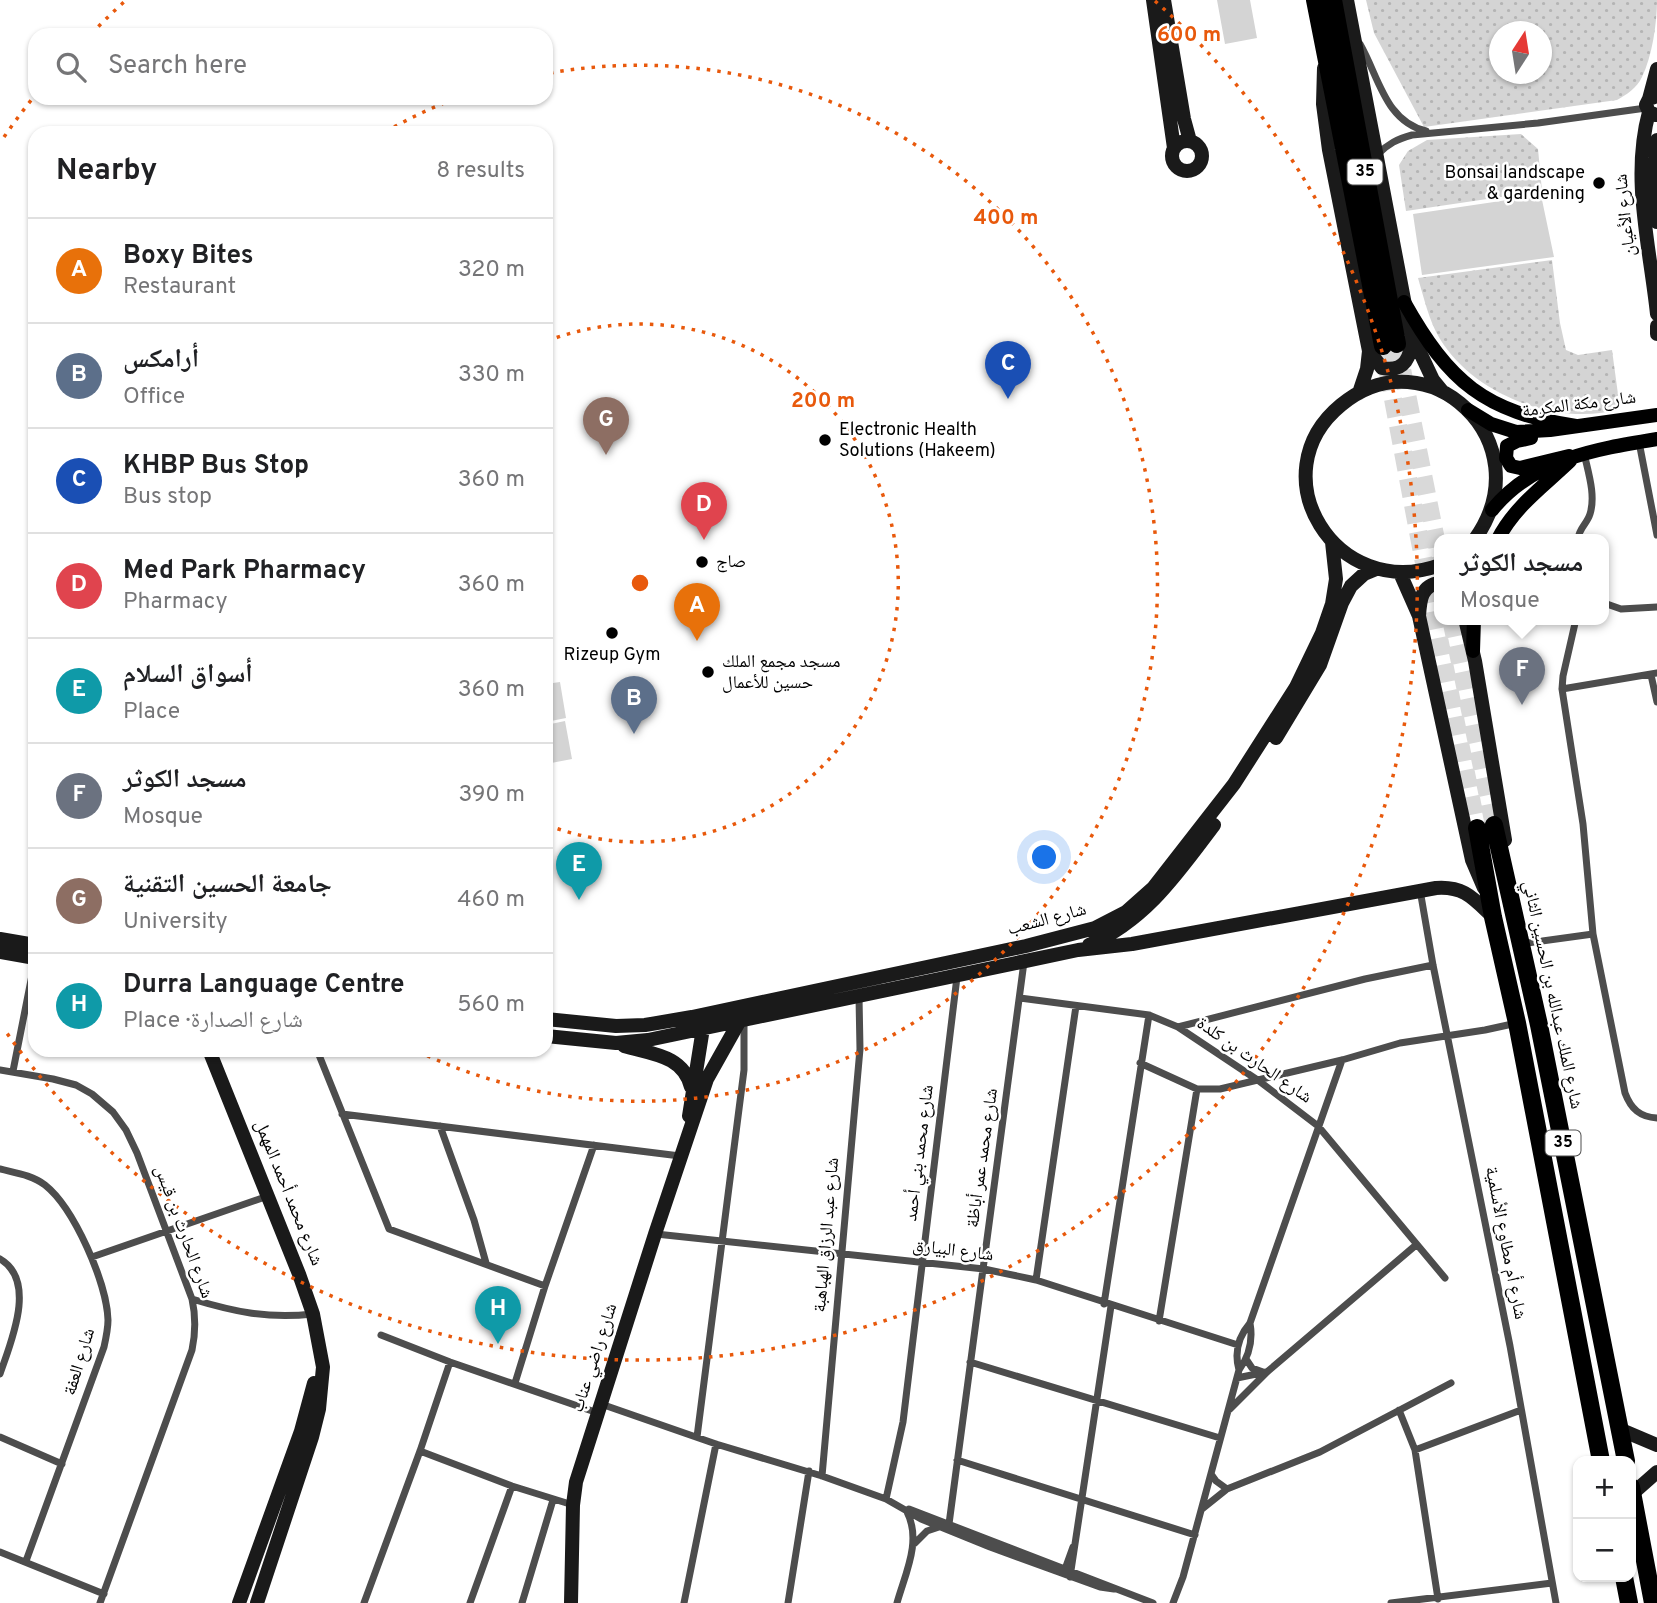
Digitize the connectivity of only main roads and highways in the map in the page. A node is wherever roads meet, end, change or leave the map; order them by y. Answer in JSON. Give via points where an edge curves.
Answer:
{"nodes":[{"id":1,"x":1315,"y":0,"type":"edge"},
{"id":2,"x":1333,"y":0,"type":"edge"},
{"id":3,"x":1348,"y":39,"type":"junction"},
{"id":4,"x":1377,"y":152,"type":"road end"},
{"id":5,"x":1404,"y":302,"type":"road end"},
{"id":6,"x":1468,"y":410,"type":"road end"},
{"id":7,"x":1652,"y":416,"type":"edge"},
{"id":8,"x":1611,"y":422,"type":"junction"},
{"id":9,"x":1576,"y":426,"type":"junction"},
{"id":10,"x":1657,"y":439,"type":"edge"},
{"id":11,"x":1577,"y":454,"type":"junction"},
{"id":12,"x":1492,"y":510,"type":"road end"},
{"id":13,"x":1500,"y":534,"type":"edge"},
{"id":14,"x":1474,"y":625,"type":"edge"},
{"id":15,"x":1473,"y":651,"type":"road end"},
{"id":16,"x":1600,"y":1456,"type":"edge"},
{"id":17,"x":1625,"y":1456,"type":"edge"},
{"id":18,"x":1636,"y":1516,"type":"edge"},
{"id":19,"x":1625,"y":1582,"type":"edge"},
{"id":20,"x":1629,"y":1603,"type":"edge"},
{"id":21,"x":1653,"y":1603,"type":"edge"}],
"edges":[{"from":1,"to":3,"type":"highway","number":"35","via":[[1383,347]]},
{"from":2,"to":3,"type":"highway","number":"35"},
{"from":3,"to":4,"type":"highway","via":[[1367,134]]},
{"from":5,"to":9,"type":"main road","via":[[1431,346],[1474,390],[1523,416]]},
{"from":6,"to":9,"type":"main road","name":"شارع مكة المكرمة","via":[[1516,432]]},
{"from":7,"to":8,"type":"main road","name":"شارع مكة المكرمة"},
{"from":8,"to":9,"type":"main road","name":"شارع مكة المكرمة"},
{"from":8,"to":11,"type":"main road","via":[[1517,441],[1507,446],[1506,453],[1508,464],[1520,468]]},
{"from":10,"to":11,"type":"main road"},
{"from":11,"to":12,"type":"main road","via":[[1513,488]]},
{"from":11,"to":13,"type":"main road","via":[[1523,503]]},
{"from":14,"to":15,"type":"main road"},
{"from":16,"to":17,"type":"highway","name":"شارع الملك عبدالله بن الحسين الثاني","number":"35","via":[[1488,894],[1486,827],[1521,944]]},
{"from":18,"to":21,"type":"highway"},
{"from":19,"to":20,"type":"highway"}]}
